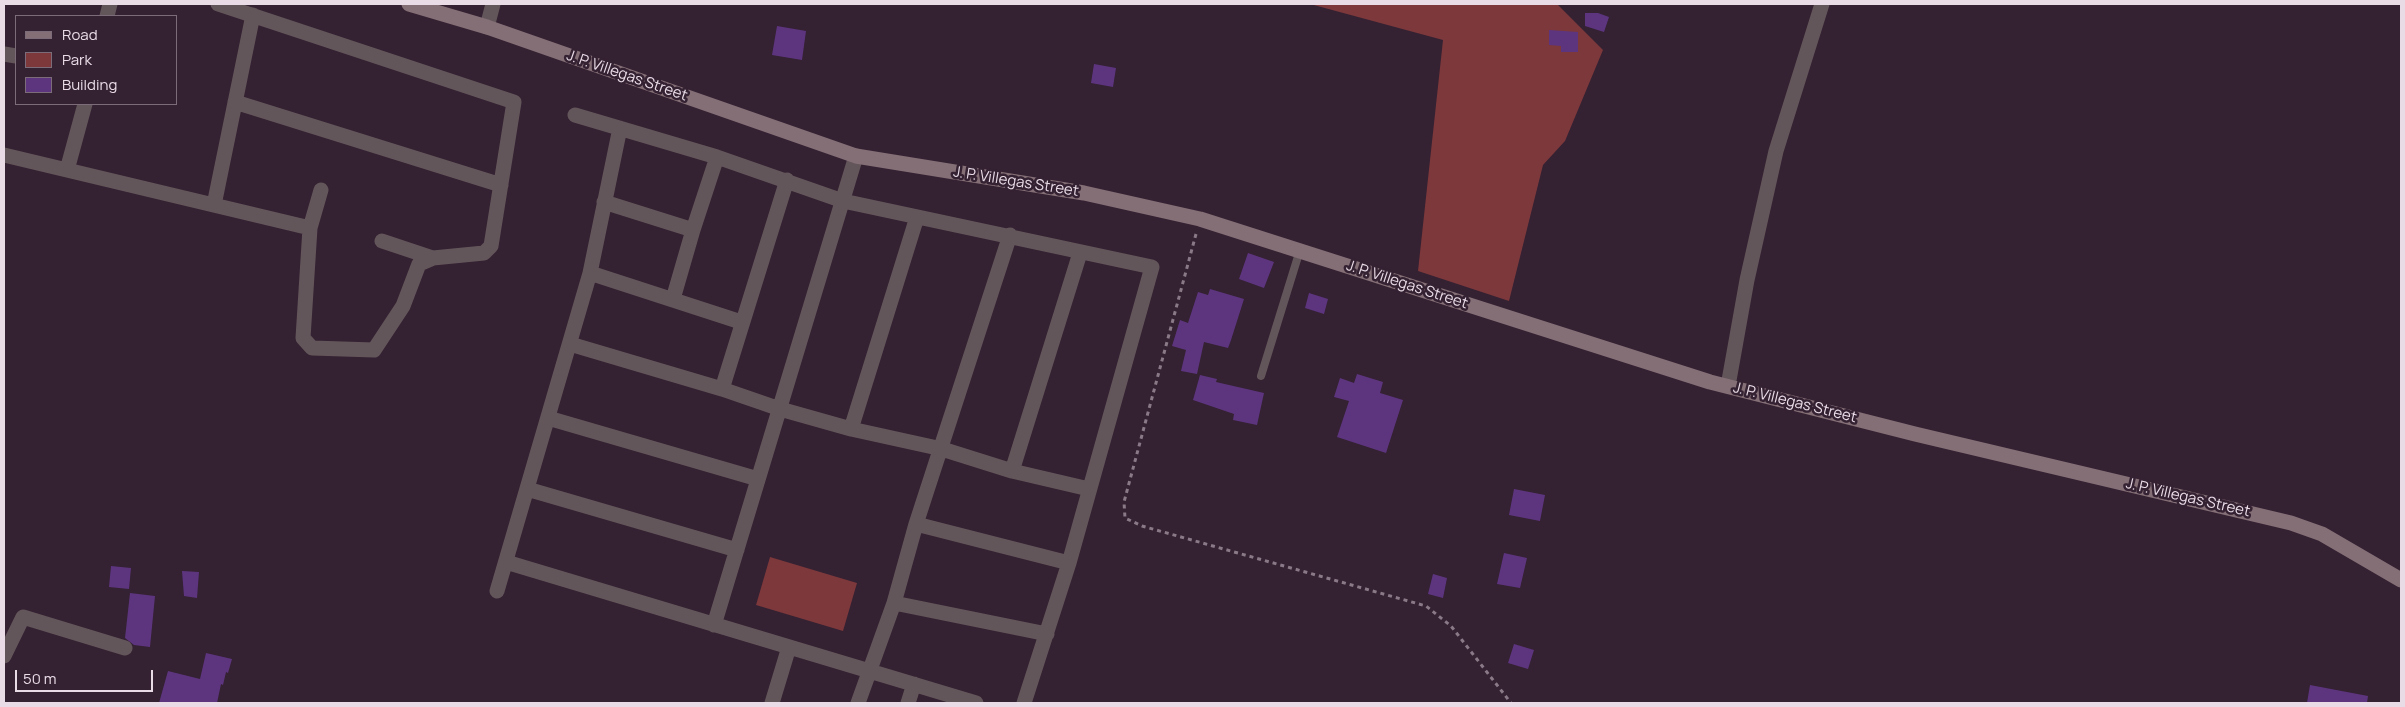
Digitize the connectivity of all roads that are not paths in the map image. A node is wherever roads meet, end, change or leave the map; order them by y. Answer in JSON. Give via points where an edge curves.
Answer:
{"nodes":[{"id":1,"x":218,"y":4,"type":"edge"},
{"id":2,"x":409,"y":4,"type":"edge"},
{"id":3,"x":493,"y":4,"type":"edge"},
{"id":4,"x":1822,"y":4,"type":"edge"},
{"id":5,"x":253,"y":15,"type":"junction"},
{"id":6,"x":487,"y":27,"type":"junction"},
{"id":7,"x":235,"y":102,"type":"junction"},
{"id":8,"x":85,"y":105,"type":"edge"},
{"id":9,"x":576,"y":115,"type":"dead end"},
{"id":10,"x":620,"y":128,"type":"junction"},
{"id":11,"x":4,"y":155,"type":"edge"},
{"id":12,"x":856,"y":156,"type":"junction"},
{"id":13,"x":717,"y":157,"type":"junction"},
{"id":14,"x":67,"y":170,"type":"junction"},
{"id":15,"x":787,"y":180,"type":"junction"},
{"id":16,"x":501,"y":185,"type":"junction"},
{"id":17,"x":322,"y":190,"type":"dead end"},
{"id":18,"x":843,"y":201,"type":"junction"},
{"id":19,"x":604,"y":202,"type":"junction"},
{"id":20,"x":214,"y":205,"type":"junction"},
{"id":21,"x":917,"y":217,"type":"junction"},
{"id":22,"x":310,"y":228,"type":"junction"},
{"id":23,"x":693,"y":230,"type":"junction"},
{"id":24,"x":1010,"y":235,"type":"junction"},
{"id":25,"x":382,"y":241,"type":"dead end"},
{"id":26,"x":1300,"y":250,"type":"junction"},
{"id":27,"x":1080,"y":253,"type":"junction"},
{"id":28,"x":433,"y":258,"type":"junction"},
{"id":29,"x":590,"y":273,"type":"junction"},
{"id":30,"x":673,"y":299,"type":"junction"},
{"id":31,"x":742,"y":322,"type":"junction"},
{"id":32,"x":570,"y":344,"type":"junction"},
{"id":33,"x":1261,"y":376,"type":"dead end"},
{"id":34,"x":1728,"y":386,"type":"junction"},
{"id":35,"x":722,"y":389,"type":"junction"},
{"id":36,"x":780,"y":410,"type":"junction"},
{"id":37,"x":548,"y":418,"type":"junction"},
{"id":38,"x":851,"y":429,"type":"junction"},
{"id":39,"x":942,"y":449,"type":"junction"},
{"id":40,"x":1012,"y":471,"type":"junction"},
{"id":41,"x":758,"y":479,"type":"junction"},
{"id":42,"x":527,"y":489,"type":"junction"},
{"id":43,"x":1090,"y":489,"type":"junction"},
{"id":44,"x":916,"y":524,"type":"junction"},
{"id":45,"x":737,"y":550,"type":"junction"},
{"id":46,"x":506,"y":562,"type":"junction"},
{"id":47,"x":1069,"y":563,"type":"junction"},
{"id":48,"x":2401,"y":580,"type":"edge"},
{"id":49,"x":497,"y":592,"type":"dead end"},
{"id":50,"x":894,"y":603,"type":"junction"},
{"id":51,"x":714,"y":625,"type":"junction"},
{"id":52,"x":1047,"y":634,"type":"junction"},
{"id":53,"x":789,"y":647,"type":"junction"},
{"id":54,"x":125,"y":648,"type":"dead end"},
{"id":55,"x":4,"y":656,"type":"edge"},
{"id":56,"x":868,"y":670,"type":"junction"},
{"id":57,"x":914,"y":684,"type":"junction"},
{"id":58,"x":772,"y":703,"type":"edge"},
{"id":59,"x":858,"y":703,"type":"edge"},
{"id":60,"x":908,"y":703,"type":"edge"},
{"id":61,"x":976,"y":703,"type":"edge"},
{"id":62,"x":1024,"y":703,"type":"edge"}],
"edges":[{"from":1,"to":5,"type":"street"},
{"from":2,"to":6,"type":"street","name":"J. P. Villegas Street"},
{"from":3,"to":6,"type":"street"},
{"from":4,"to":34,"type":"street","via":[[1776,151],[1747,280]]},
{"from":5,"to":7,"type":"street"},
{"from":5,"to":16,"type":"street","via":[[514,102]]},
{"from":6,"to":12,"type":"street","name":"J. P. Villegas Street"},
{"from":7,"to":16,"type":"street"},
{"from":7,"to":20,"type":"street"},
{"from":8,"to":14,"type":"street"},
{"from":9,"to":10,"type":"street"},
{"from":10,"to":13,"type":"street"},
{"from":10,"to":19,"type":"street"},
{"from":11,"to":14,"type":"street"},
{"from":12,"to":18,"type":"street"},
{"from":12,"to":26,"type":"street","name":"J. P. Villegas Street","via":[[1084,193],[1200,220]]},
{"from":13,"to":15,"type":"street"},
{"from":13,"to":23,"type":"street"},
{"from":14,"to":20,"type":"street"},
{"from":15,"to":18,"type":"street"},
{"from":15,"to":31,"type":"street"},
{"from":16,"to":28,"type":"street","via":[[491,246],[484,253]]},
{"from":17,"to":22,"type":"street"},
{"from":18,"to":21,"type":"street"},
{"from":18,"to":36,"type":"street"},
{"from":19,"to":23,"type":"street"},
{"from":19,"to":29,"type":"street"},
{"from":20,"to":22,"type":"street"},
{"from":21,"to":24,"type":"street"},
{"from":21,"to":38,"type":"street"},
{"from":22,"to":28,"type":"street","via":[[303,338],[312,348],[374,350],[403,306],[419,264]]},
{"from":23,"to":30,"type":"street"},
{"from":24,"to":27,"type":"street"},
{"from":24,"to":39,"type":"street"},
{"from":25,"to":28,"type":"street"},
{"from":26,"to":33,"type":"lane"},
{"from":26,"to":34,"type":"street","name":"J. P. Villegas Street"},
{"from":27,"to":40,"type":"street"},
{"from":27,"to":43,"type":"street","via":[[1152,267]]},
{"from":29,"to":30,"type":"street"},
{"from":29,"to":32,"type":"street"},
{"from":30,"to":31,"type":"street"},
{"from":31,"to":35,"type":"street"},
{"from":32,"to":35,"type":"street"},
{"from":32,"to":37,"type":"street"},
{"from":34,"to":48,"type":"street","name":"J. P. Villegas Street","via":[[2291,523],[2322,534]]},
{"from":35,"to":36,"type":"street"},
{"from":36,"to":38,"type":"street"},
{"from":36,"to":41,"type":"street"},
{"from":37,"to":41,"type":"street"},
{"from":37,"to":42,"type":"street"},
{"from":38,"to":39,"type":"street"},
{"from":39,"to":40,"type":"street"},
{"from":39,"to":44,"type":"street"},
{"from":40,"to":43,"type":"street"},
{"from":41,"to":45,"type":"street"},
{"from":42,"to":45,"type":"street"},
{"from":42,"to":46,"type":"street"},
{"from":43,"to":47,"type":"street"},
{"from":44,"to":47,"type":"street"},
{"from":44,"to":50,"type":"street"},
{"from":45,"to":51,"type":"street"},
{"from":46,"to":49,"type":"street"},
{"from":46,"to":51,"type":"street"},
{"from":47,"to":52,"type":"street"},
{"from":50,"to":52,"type":"street"},
{"from":50,"to":56,"type":"street"},
{"from":51,"to":53,"type":"street"},
{"from":52,"to":62,"type":"street"},
{"from":53,"to":56,"type":"street"},
{"from":53,"to":58,"type":"street"},
{"from":54,"to":55,"type":"street","via":[[23,617]]},
{"from":56,"to":57,"type":"street"},
{"from":56,"to":59,"type":"street"},
{"from":57,"to":60,"type":"street"},
{"from":57,"to":61,"type":"street"}]}
